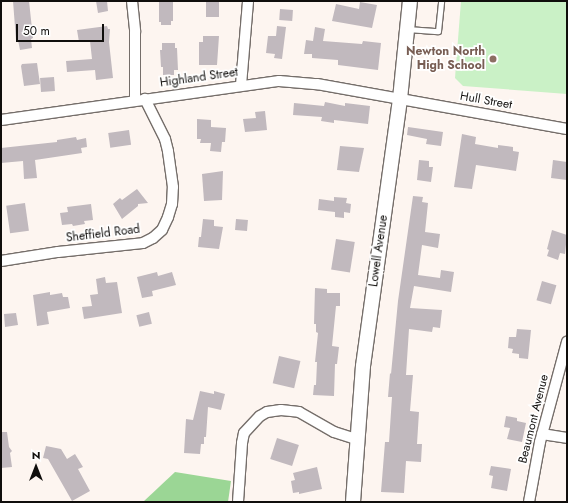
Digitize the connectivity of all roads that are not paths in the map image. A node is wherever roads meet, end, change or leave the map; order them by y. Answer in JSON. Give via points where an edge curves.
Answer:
{"nodes":[{"id":1,"x":132,"y":1,"type":"edge"},
{"id":2,"x":248,"y":1,"type":"edge"},
{"id":3,"x":410,"y":1,"type":"edge"},
{"id":4,"x":441,"y":1,"type":"edge"},
{"id":5,"x":408,"y":29,"type":"junction"},
{"id":6,"x":241,"y":85,"type":"junction"},
{"id":7,"x":400,"y":99,"type":"junction"},
{"id":8,"x":140,"y":100,"type":"junction"},
{"id":9,"x":1,"y":120,"type":"edge"},
{"id":10,"x":567,"y":129,"type":"edge"},
{"id":11,"x":1,"y":261,"type":"edge"},
{"id":12,"x":567,"y":342,"type":"edge"},
{"id":13,"x":542,"y":434,"type":"junction"},
{"id":14,"x":567,"y":438,"type":"edge"},
{"id":15,"x":356,"y":440,"type":"junction"},
{"id":16,"x":238,"y":502,"type":"edge"},
{"id":17,"x":353,"y":502,"type":"edge"},
{"id":18,"x":529,"y":502,"type":"edge"}],
"edges":[{"from":1,"to":8,"type":"street"},
{"from":2,"to":6,"type":"street"},
{"from":3,"to":5,"type":"street","name":"Lowell Avenue"},
{"from":4,"to":5,"type":"lane","via":[[438,31]]},
{"from":5,"to":7,"type":"street","name":"Lowell Avenue"},
{"from":6,"to":7,"type":"street","name":"Highland Street","via":[[296,81]]},
{"from":6,"to":8,"type":"street","name":"Highland Street"},
{"from":7,"to":10,"type":"street","name":"Hull Street"},
{"from":7,"to":15,"type":"street","name":"Lowell Avenue","via":[[368,331]]},
{"from":8,"to":9,"type":"street","name":"Highland Street"},
{"from":8,"to":11,"type":"street","name":"Sheffield Road","via":[[165,139],[169,158],[173,187],[172,204],[162,230],[153,238],[136,245],[58,252]]},
{"from":12,"to":13,"type":"street","name":"Beaumont Avenue"},
{"from":13,"to":14,"type":"street"},
{"from":13,"to":18,"type":"street","name":"Beaumont Avenue"},
{"from":15,"to":16,"type":"street","via":[[334,432],[299,412],[267,412],[244,433]]},
{"from":15,"to":17,"type":"street","name":"Lowell Avenue"}]}
